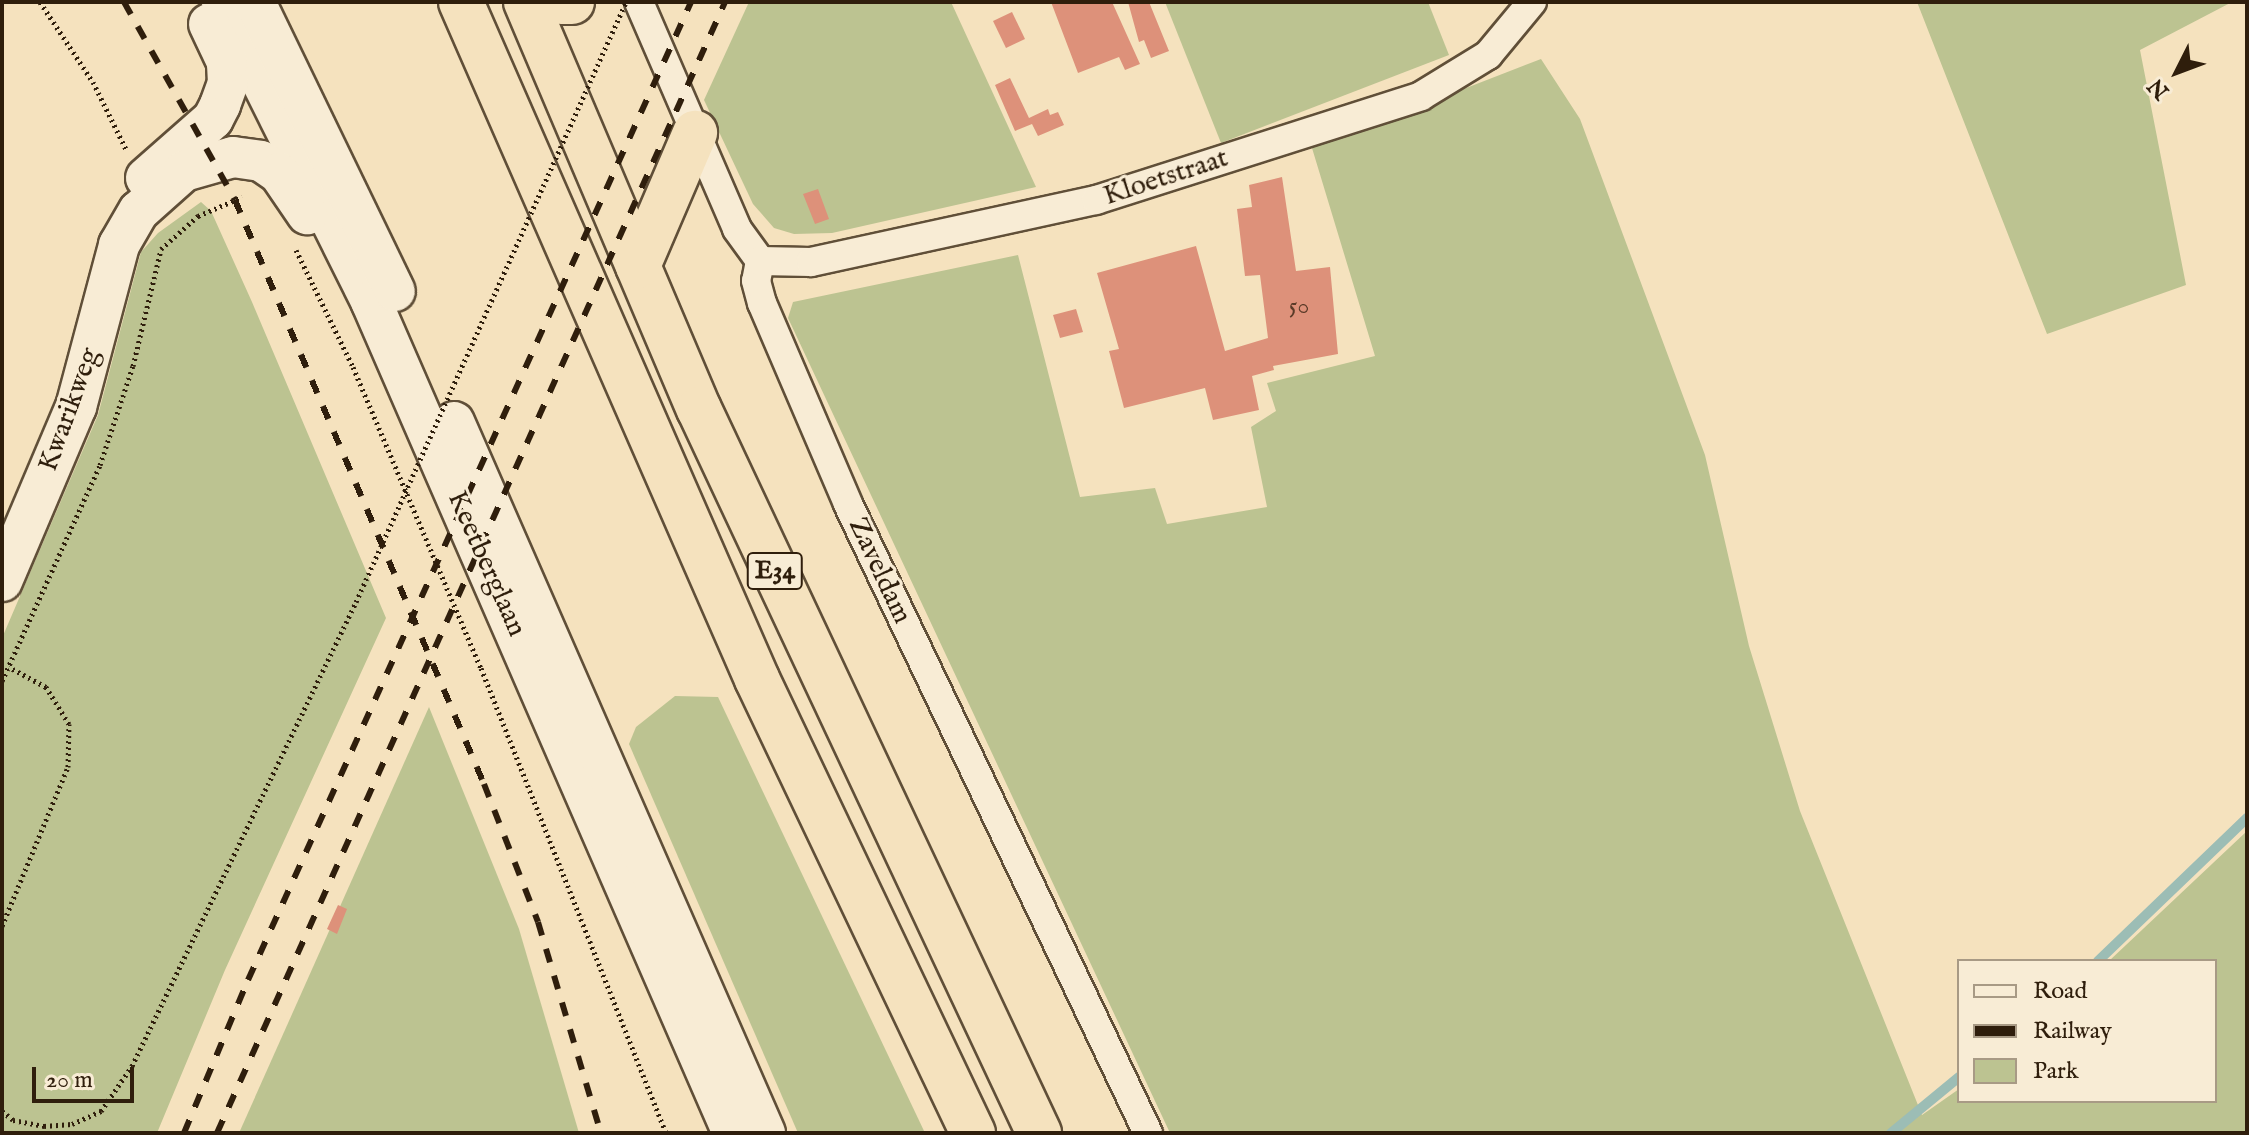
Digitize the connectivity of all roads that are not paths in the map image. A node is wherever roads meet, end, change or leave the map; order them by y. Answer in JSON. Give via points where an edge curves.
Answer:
{"nodes":[{"id":1,"x":198,"y":2,"type":"edge"},
{"id":2,"x":222,"y":2,"type":"edge"},
{"id":3,"x":255,"y":2,"type":"edge"},
{"id":4,"x":461,"y":2,"type":"edge"},
{"id":5,"x":526,"y":2,"type":"edge"},
{"id":6,"x":561,"y":2,"type":"edge"},
{"id":7,"x":572,"y":2,"type":"edge"},
{"id":8,"x":639,"y":2,"type":"edge"},
{"id":9,"x":1532,"y":2,"type":"edge"},
{"id":10,"x":695,"y":133,"type":"junction"},
{"id":11,"x":124,"y":234,"type":"junction"},
{"id":12,"x":760,"y":261,"type":"junction"},
{"id":13,"x":638,"y":266,"type":"junction"},
{"id":14,"x":371,"y":301,"type":"junction"},
{"id":15,"x":2,"y":581,"type":"edge"},
{"id":16,"x":733,"y":1133,"type":"edge"},
{"id":17,"x":765,"y":1133,"type":"edge"},
{"id":18,"x":973,"y":1133,"type":"edge"},
{"id":19,"x":1039,"y":1133,"type":"edge"},
{"id":20,"x":1148,"y":1133,"type":"edge"}],
"edges":[{"from":1,"to":11,"type":"main road","name":"Kwarikweg","via":[[227,62],[228,83],[213,119],[143,184]]},
{"from":2,"to":14,"type":"main road","name":"Keetberglaan"},
{"from":3,"to":17,"type":"main road","name":"Keetberglaan","via":[[360,212]]},
{"from":4,"to":18,"type":"highway","number":"E34","via":[[757,679]]},
{"from":5,"to":13,"type":"highway","number":"E34"},
{"from":6,"to":7,"type":"highway"},
{"from":8,"to":10,"type":"street"},
{"from":9,"to":12,"type":"street","name":"Kloetstraat","via":[[1488,55],[1421,96],[1096,200],[811,262]]},
{"from":10,"to":12,"type":"street","via":[[737,229]]},
{"from":10,"to":13,"type":"highway"},
{"from":11,"to":14,"type":"main road","name":"Kwarikweg","via":[[139,211],[184,171],[233,157],[261,161],[279,173]]},
{"from":11,"to":15,"type":"main road","name":"Kwarikweg","via":[[76,407]]},
{"from":12,"to":20,"type":"street","name":"Zaveldam","via":[[756,281],[762,303],[848,504]]},
{"from":13,"to":19,"type":"highway","number":"E34","via":[[699,409]]},
{"from":14,"to":16,"type":"main road","name":"Keetberglaan"}]}
